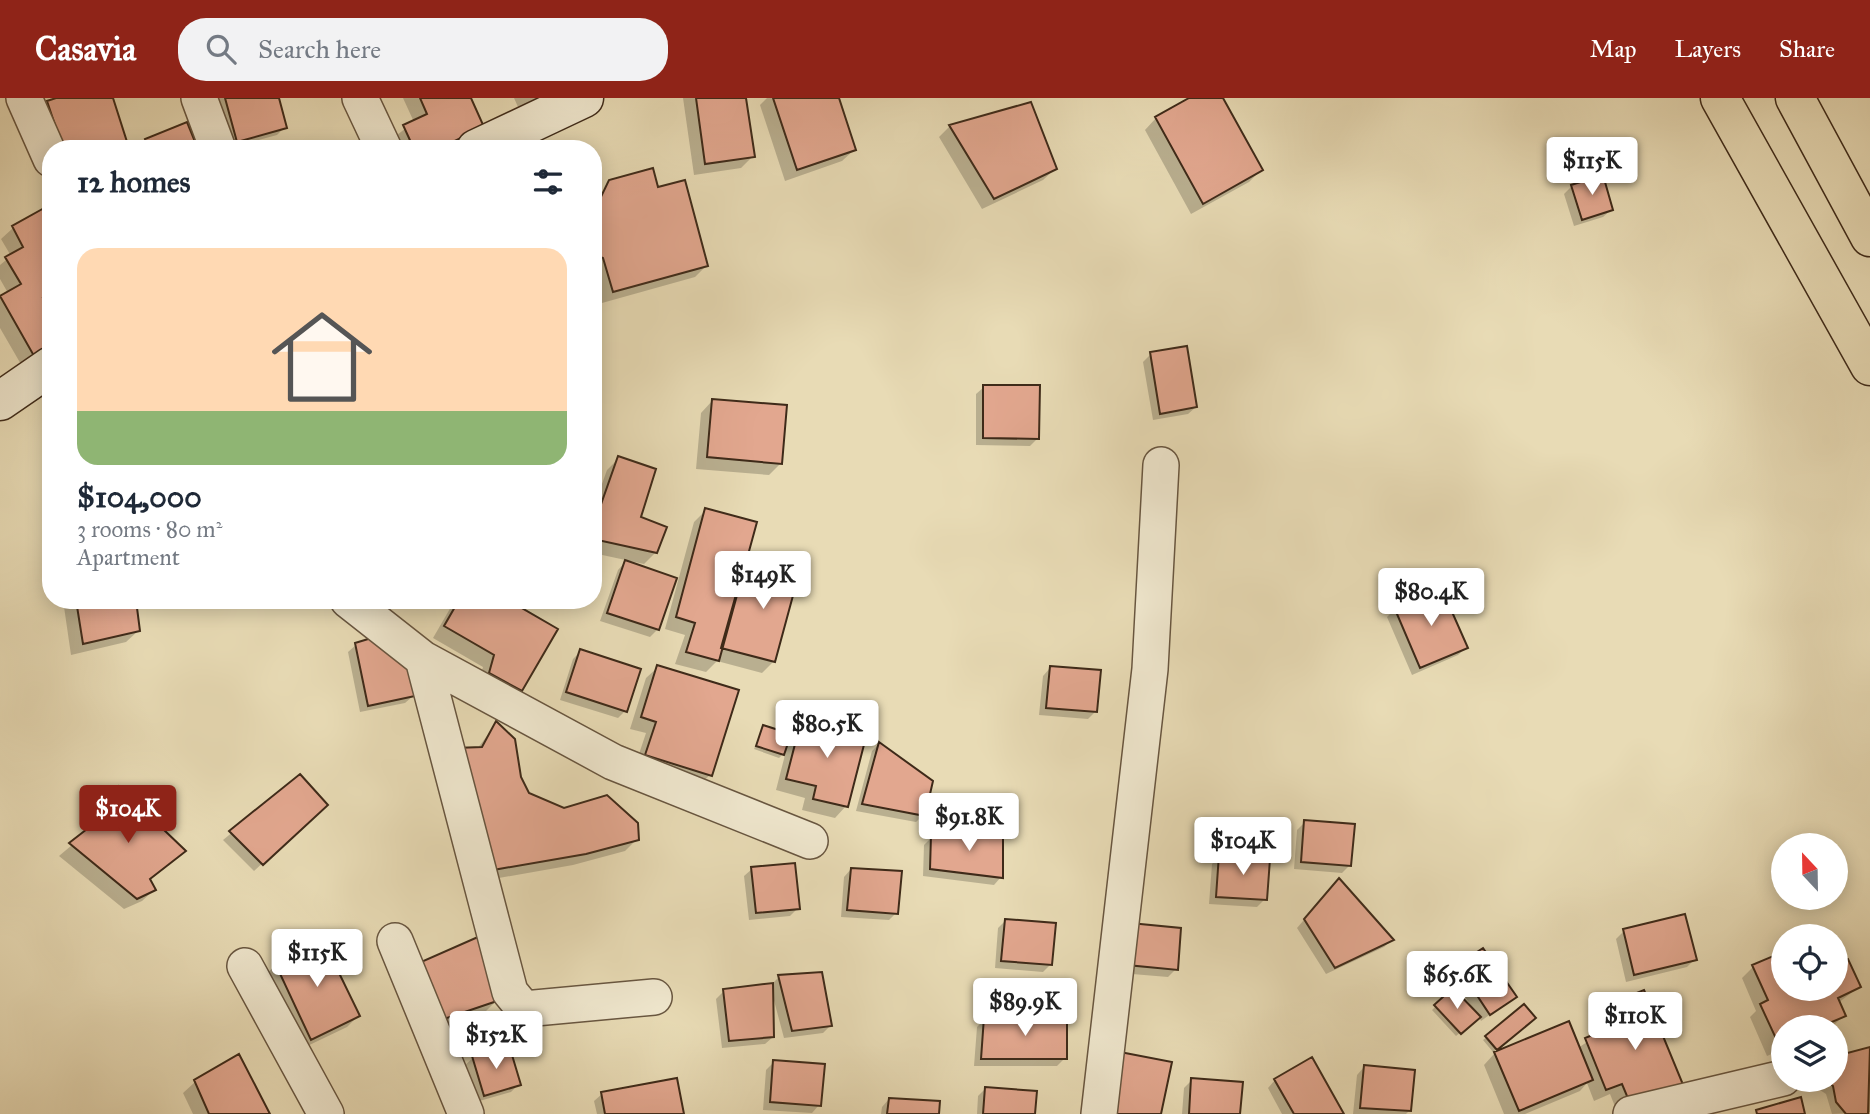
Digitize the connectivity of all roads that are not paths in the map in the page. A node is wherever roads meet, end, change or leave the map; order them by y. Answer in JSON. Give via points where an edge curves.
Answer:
{"nodes":[{"id":1,"x":24,"y":98,"type":"edge"},
{"id":2,"x":200,"y":98,"type":"edge"},
{"id":3,"x":360,"y":98,"type":"edge"},
{"id":4,"x":584,"y":98,"type":"edge"},
{"id":5,"x":1720,"y":98,"type":"edge"},
{"id":6,"x":1795,"y":98,"type":"edge"},
{"id":7,"x":43,"y":140,"type":"edge"},
{"id":8,"x":215,"y":140,"type":"edge"},
{"id":9,"x":380,"y":140,"type":"edge"},
{"id":10,"x":495,"y":140,"type":"edge"},
{"id":11,"x":1870,"y":237,"type":"edge"},
{"id":12,"x":1870,"y":366,"type":"edge"},
{"id":13,"x":42,"y":372,"type":"edge"},
{"id":14,"x":0,"y":401,"type":"edge"},
{"id":15,"x":1161,"y":465,"type":"dead end"},
{"id":16,"x":359,"y":609,"type":"edge"},
{"id":17,"x":423,"y":659,"type":"junction"},
{"id":18,"x":810,"y":841,"type":"dead end"},
{"id":19,"x":395,"y":941,"type":"dead end"},
{"id":20,"x":245,"y":966,"type":"dead end"},
{"id":21,"x":654,"y":997,"type":"dead end"},
{"id":22,"x":1771,"y":1081,"type":"edge"},
{"id":23,"x":326,"y":1114,"type":"edge"},
{"id":24,"x":466,"y":1114,"type":"edge"},
{"id":25,"x":1099,"y":1114,"type":"edge"},
{"id":26,"x":1631,"y":1114,"type":"edge"}],
"edges":[{"from":1,"to":7,"type":"street"},
{"from":2,"to":8,"type":"street"},
{"from":3,"to":9,"type":"street"},
{"from":4,"to":10,"type":"main road"},
{"from":5,"to":12,"type":"highway"},
{"from":6,"to":11,"type":"highway"},
{"from":13,"to":14,"type":"main road"},
{"from":15,"to":25,"type":"street","via":[[1150,669]]},
{"from":16,"to":17,"type":"street"},
{"from":17,"to":18,"type":"street","via":[[613,762]]},
{"from":17,"to":21,"type":"street","via":[[510,992],[517,1003],[523,1009]]},
{"from":19,"to":24,"type":"street"},
{"from":20,"to":23,"type":"street"},
{"from":22,"to":26,"type":"street"}]}
